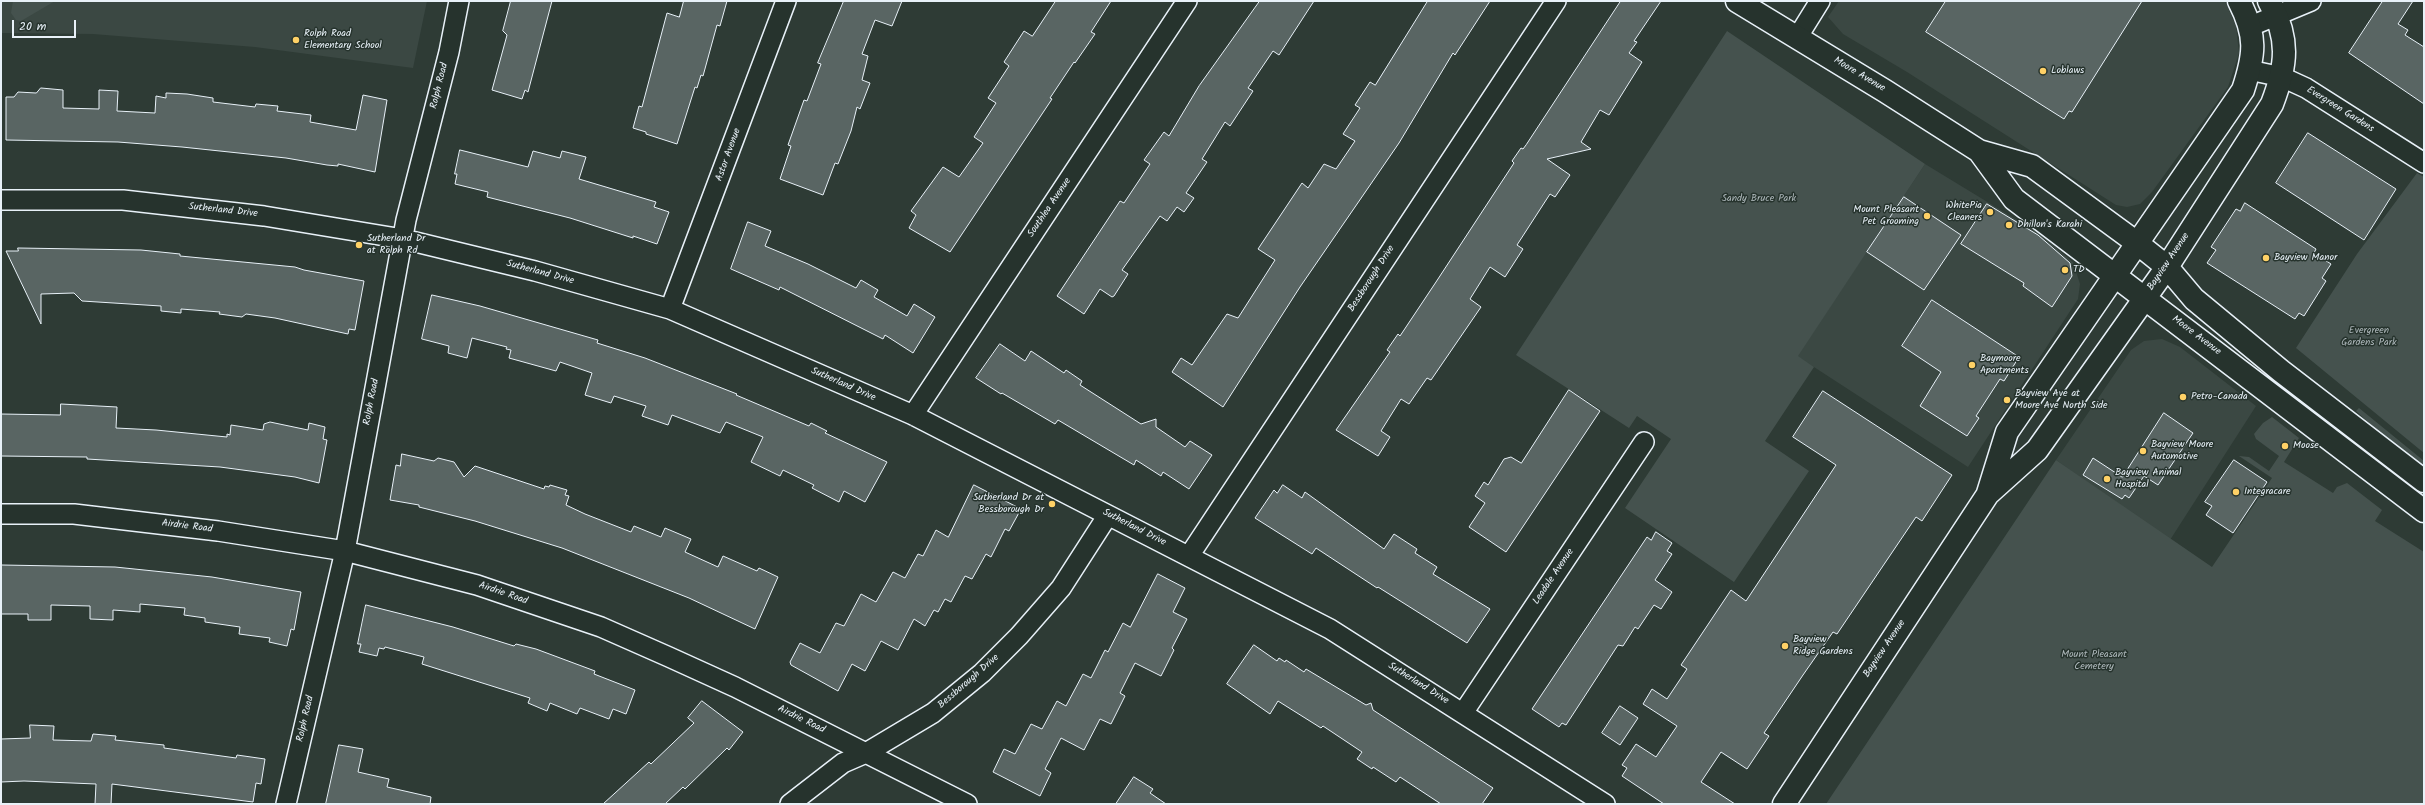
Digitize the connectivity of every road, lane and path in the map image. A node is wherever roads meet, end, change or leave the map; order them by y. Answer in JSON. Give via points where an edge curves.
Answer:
{"nodes":[{"id":1,"x":459,"y":1,"type":"edge"},
{"id":2,"x":786,"y":1,"type":"edge"},
{"id":3,"x":1188,"y":1,"type":"edge"},
{"id":4,"x":1556,"y":1,"type":"edge"},
{"id":5,"x":1737,"y":1,"type":"edge"},
{"id":6,"x":1820,"y":1,"type":"edge"},
{"id":7,"x":2239,"y":1,"type":"edge"},
{"id":8,"x":2311,"y":1,"type":"edge"},
{"id":9,"x":2273,"y":8,"type":"edge"},
{"id":10,"x":2251,"y":26,"type":"junction"},
{"id":11,"x":1797,"y":38,"type":"junction"},
{"id":12,"x":2250,"y":70,"type":"junction"},
{"id":13,"x":2282,"y":77,"type":"junction"},
{"id":14,"x":1979,"y":151,"type":"junction"},
{"id":15,"x":2424,"y":163,"type":"edge"},
{"id":16,"x":1,"y":200,"type":"edge"},
{"id":17,"x":403,"y":239,"type":"junction"},
{"id":18,"x":2137,"y":243,"type":"junction"},
{"id":19,"x":2167,"y":267,"type":"junction"},
{"id":20,"x":2116,"y":276,"type":"junction"},
{"id":21,"x":2145,"y":298,"type":"junction"},
{"id":22,"x":670,"y":309,"type":"junction"},
{"id":23,"x":2299,"y":384,"type":"junction"},
{"id":24,"x":2284,"y":404,"type":"junction"},
{"id":25,"x":913,"y":415,"type":"junction"},
{"id":26,"x":1644,"y":442,"type":"dead end"},
{"id":27,"x":2424,"y":481,"type":"edge"},
{"id":28,"x":1988,"y":494,"type":"junction"},
{"id":29,"x":2424,"y":511,"type":"edge"},
{"id":30,"x":1,"y":514,"type":"edge"},
{"id":31,"x":1108,"y":516,"type":"junction"},
{"id":32,"x":345,"y":551,"type":"junction"},
{"id":33,"x":1189,"y":556,"type":"junction"},
{"id":34,"x":1464,"y":713,"type":"junction"},
{"id":35,"x":866,"y":753,"type":"junction"},
{"id":36,"x":286,"y":804,"type":"edge"},
{"id":37,"x":790,"y":804,"type":"edge"},
{"id":38,"x":967,"y":804,"type":"edge"},
{"id":39,"x":1605,"y":804,"type":"edge"},
{"id":40,"x":1784,"y":804,"type":"edge"}],
"edges":[{"from":1,"to":17,"type":"street","name":"Rolph Road"},
{"from":2,"to":22,"type":"street","name":"Astor Avenue"},
{"from":3,"to":25,"type":"street","name":"Southlea Avenue"},
{"from":4,"to":33,"type":"street","name":"Bessborough Drive"},
{"from":5,"to":11,"type":"main road","name":"Moore Avenue"},
{"from":6,"to":11,"type":"street"},
{"from":7,"to":10,"type":"main road","name":"Bayview Avenue"},
{"from":8,"to":9,"type":"street"},
{"from":9,"to":10,"type":"street"},
{"from":9,"to":13,"type":"main road","name":"Bayview Avenue","via":[[2285,48]]},
{"from":10,"to":12,"type":"main road","name":"Bayview Avenue","via":[[2254,47]]},
{"from":11,"to":14,"type":"main road","name":"Moore Avenue"},
{"from":12,"to":13,"type":"street","name":"Evergreen Gardens"},
{"from":12,"to":18,"type":"main road","name":"Bayview Avenue","via":[[2243,90]]},
{"from":13,"to":15,"type":"street","name":"Evergreen Gardens","via":[[2306,88]]},
{"from":13,"to":19,"type":"main road","name":"Bayview Avenue","via":[[2272,104]]},
{"from":14,"to":18,"type":"main road","name":"Moore Avenue","via":[[2032,166]]},
{"from":14,"to":20,"type":"main road","name":"Moore Avenue","via":[[2014,199]]},
{"from":16,"to":17,"type":"street","name":"Sutherland Drive","via":[[123,200],[264,216]]},
{"from":17,"to":22,"type":"street","name":"Sutherland Drive","via":[[535,271]]},
{"from":17,"to":32,"type":"street","name":"Rolph Road"},
{"from":18,"to":19,"type":"main road","name":"Moore Avenue"},
{"from":18,"to":20,"type":"main road","name":"Bayview Avenue"},
{"from":19,"to":21,"type":"main road","name":"Bayview Avenue"},
{"from":19,"to":23,"type":"main road","name":"Moore Avenue","via":[[2194,299]]},
{"from":20,"to":21,"type":"main road","name":"Moore Avenue"},
{"from":20,"to":28,"type":"main road","name":"Bayview Avenue","via":[[2007,432]]},
{"from":21,"to":24,"type":"main road","name":"Moore Avenue"},
{"from":21,"to":28,"type":"main road","name":"Bayview Avenue","via":[[2037,450]]},
{"from":22,"to":25,"type":"street","name":"Sutherland Drive"},
{"from":23,"to":24,"type":"main road"},
{"from":23,"to":27,"type":"main road","name":"Moore Avenue"},
{"from":24,"to":29,"type":"main road","name":"Moore Avenue"},
{"from":25,"to":31,"type":"street","name":"Sutherland Drive"},
{"from":26,"to":34,"type":"street","name":"Leadale Avenue"},
{"from":28,"to":40,"type":"main road","name":"Bayview Avenue"},
{"from":30,"to":32,"type":"street","name":"Airdrie Road","via":[[74,514],[218,531]]},
{"from":31,"to":33,"type":"street","name":"Sutherland Drive"},
{"from":31,"to":35,"type":"street","name":"Bessborough Drive","via":[[1061,588],[982,673],[933,713]]},
{"from":32,"to":35,"type":"street","name":"Airdrie Road","via":[[477,585],[601,627],[735,687]]},
{"from":32,"to":36,"type":"street","name":"Rolph Road"},
{"from":33,"to":34,"type":"street","name":"Sutherland Drive","via":[[1330,629]]},
{"from":34,"to":39,"type":"street","name":"Sutherland Drive"},
{"from":35,"to":37,"type":"street","name":"Bessborough Drive","via":[[843,763]]},
{"from":35,"to":38,"type":"street","name":"Airdrie Road"}]}
